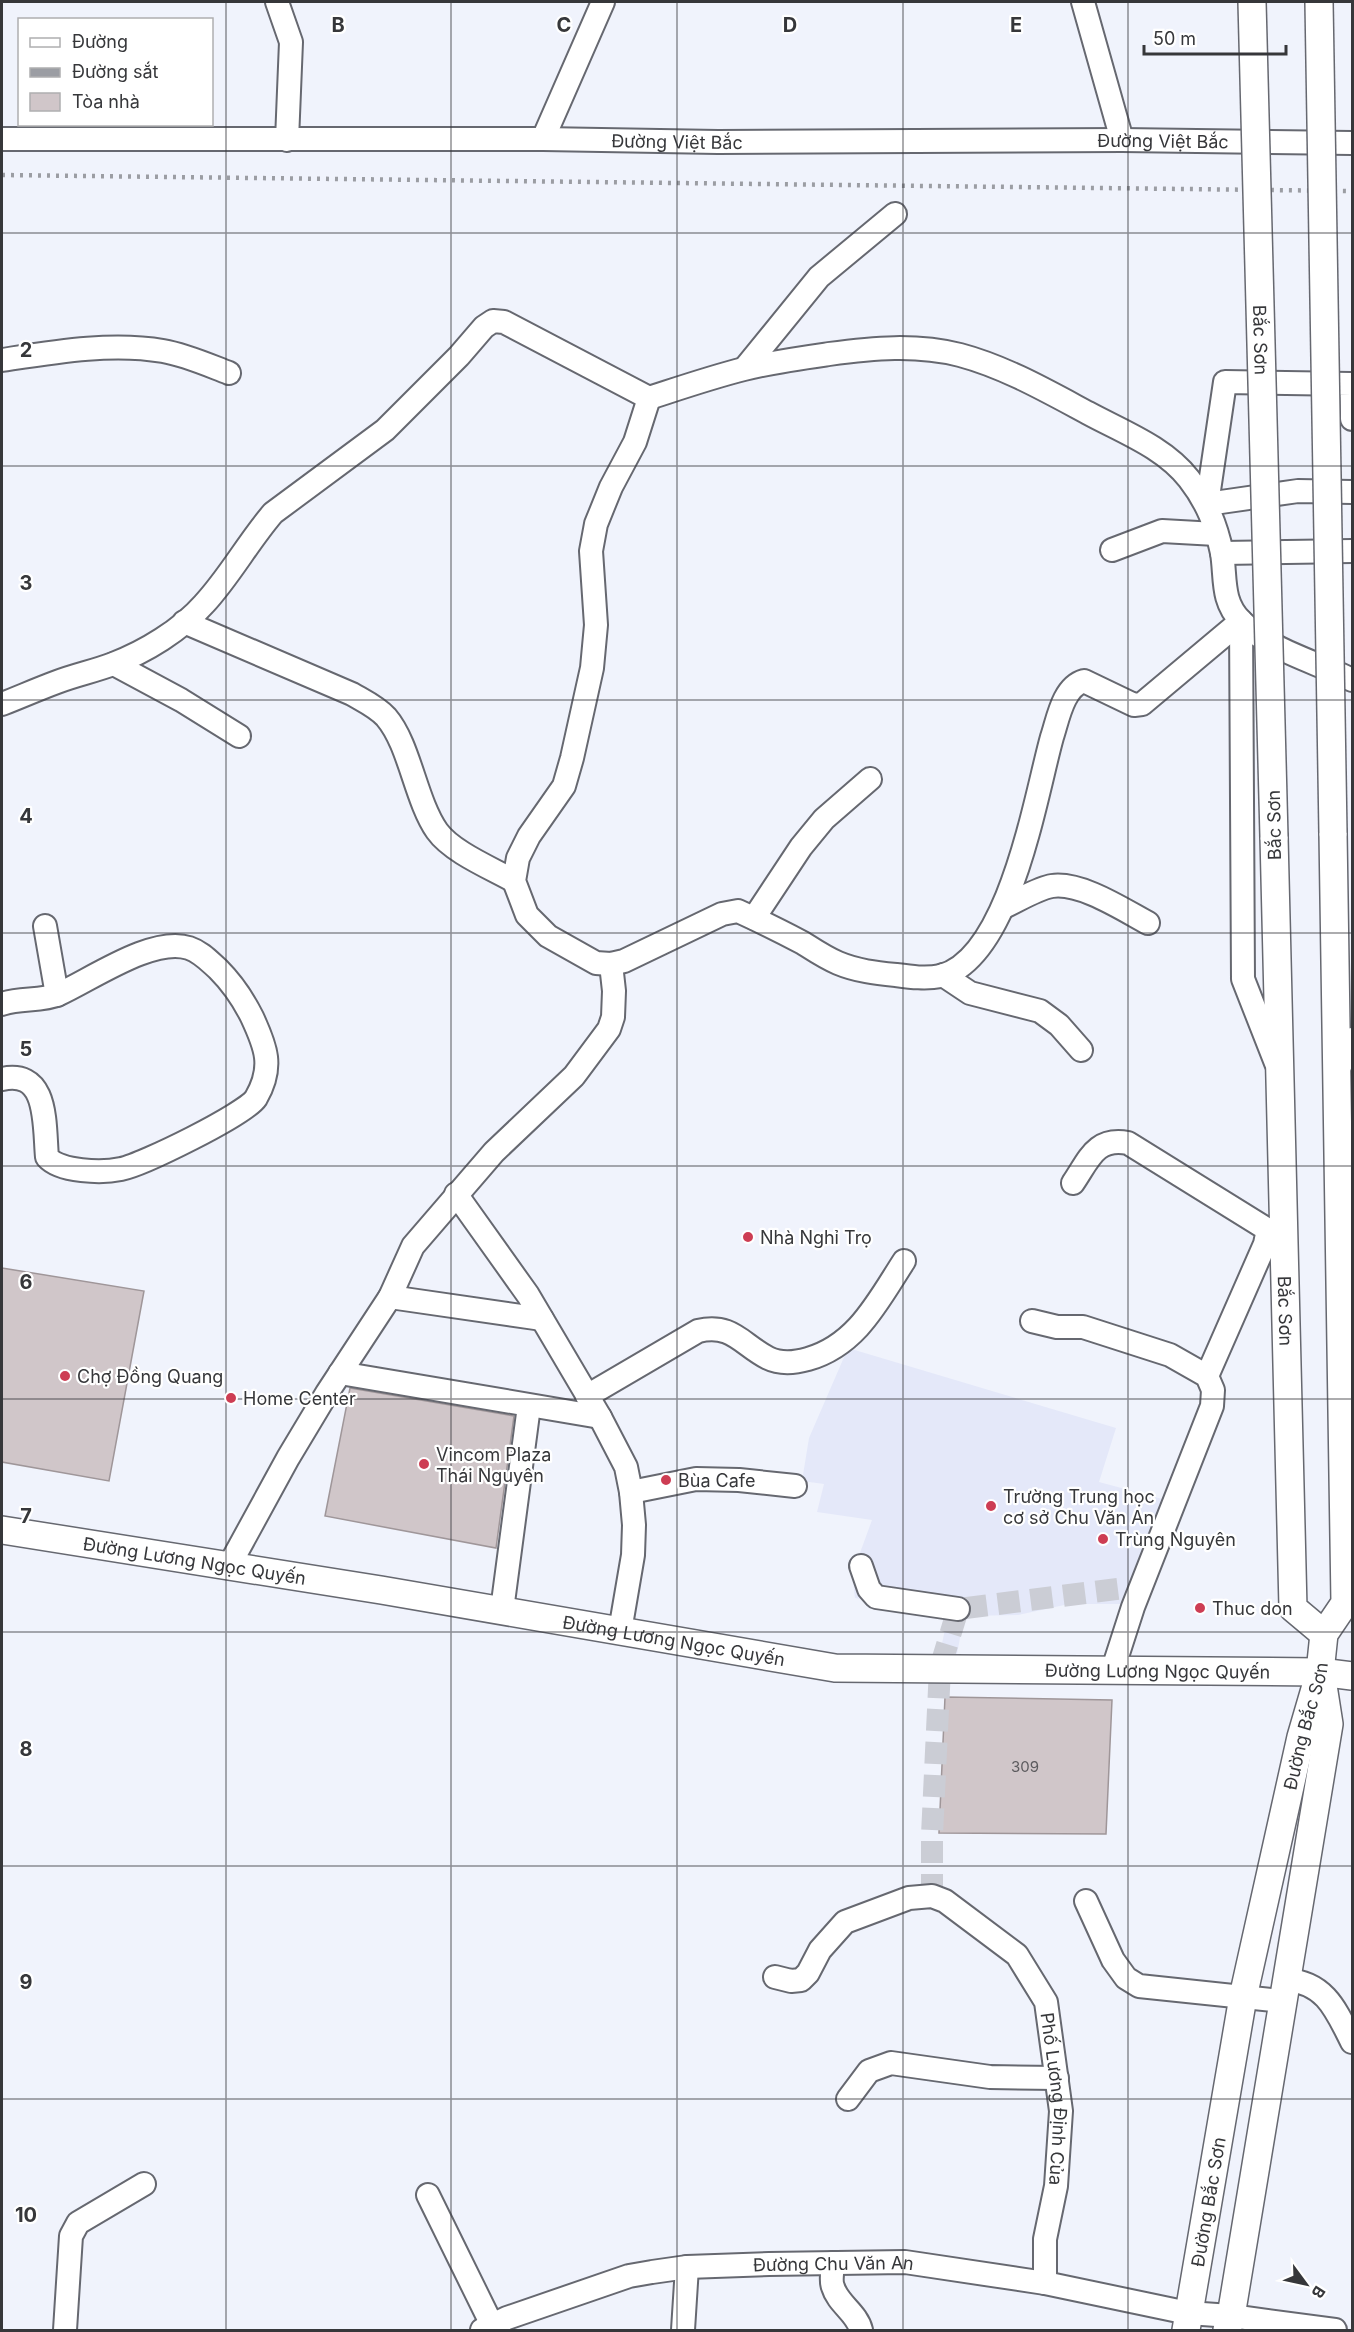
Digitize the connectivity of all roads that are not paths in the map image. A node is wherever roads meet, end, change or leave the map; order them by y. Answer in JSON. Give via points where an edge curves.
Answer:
{"nodes":[{"id":1,"x":277,"y":2,"type":"edge"},
{"id":2,"x":603,"y":2,"type":"edge"},
{"id":3,"x":1083,"y":2,"type":"edge"},
{"id":4,"x":1252,"y":2,"type":"edge"},
{"id":5,"x":1319,"y":2,"type":"edge"},
{"id":6,"x":2,"y":139,"type":"edge"},
{"id":7,"x":543,"y":139,"type":"junction"},
{"id":8,"x":287,"y":140,"type":"junction"},
{"id":9,"x":1122,"y":140,"type":"junction"},
{"id":10,"x":1353,"y":143,"type":"edge"},
{"id":11,"x":895,"y":214,"type":"dead end"},
{"id":12,"x":2,"y":360,"type":"edge"},
{"id":13,"x":745,"y":368,"type":"junction"},
{"id":14,"x":229,"y":374,"type":"dead end"},
{"id":15,"x":649,"y":398,"type":"junction"},
{"id":16,"x":1353,"y":419,"type":"edge"},
{"id":17,"x":1353,"y":492,"type":"edge"},
{"id":18,"x":1207,"y":504,"type":"junction"},
{"id":19,"x":1219,"y":543,"type":"junction"},
{"id":20,"x":1112,"y":550,"type":"dead end"},
{"id":21,"x":1353,"y":551,"type":"edge"},
{"id":22,"x":1241,"y":621,"type":"junction"},
{"id":23,"x":184,"y":622,"type":"junction"},
{"id":24,"x":114,"y":664,"type":"junction"},
{"id":25,"x":1353,"y":680,"type":"edge"},
{"id":26,"x":2,"y":704,"type":"edge"},
{"id":27,"x":238,"y":736,"type":"dead end"},
{"id":28,"x":870,"y":779,"type":"dead end"},
{"id":29,"x":514,"y":881,"type":"junction"},
{"id":30,"x":1004,"y":907,"type":"junction"},
{"id":31,"x":754,"y":918,"type":"junction"},
{"id":32,"x":1148,"y":923,"type":"dead end"},
{"id":33,"x":45,"y":926,"type":"dead end"},
{"id":34,"x":610,"y":964,"type":"junction"},
{"id":35,"x":943,"y":975,"type":"junction"},
{"id":36,"x":57,"y":995,"type":"junction"},
{"id":37,"x":2,"y":1004,"type":"edge"},
{"id":38,"x":1353,"y":1039,"type":"edge"},
{"id":39,"x":1081,"y":1050,"type":"dead end"},
{"id":40,"x":1280,"y":1072,"type":"junction"},
{"id":41,"x":1337,"y":1075,"type":"junction"},
{"id":42,"x":2,"y":1079,"type":"edge"},
{"id":43,"x":1073,"y":1184,"type":"dead end"},
{"id":44,"x":456,"y":1194,"type":"junction"},
{"id":45,"x":904,"y":1261,"type":"dead end"},
{"id":46,"x":390,"y":1297,"type":"junction"},
{"id":47,"x":542,"y":1319,"type":"junction"},
{"id":48,"x":1032,"y":1321,"type":"dead end"},
{"id":49,"x":340,"y":1373,"type":"junction"},
{"id":50,"x":1208,"y":1376,"type":"junction"},
{"id":51,"x":587,"y":1396,"type":"junction"},
{"id":52,"x":529,"y":1406,"type":"junction"},
{"id":53,"x":600,"y":1417,"type":"junction"},
{"id":54,"x":795,"y":1486,"type":"dead end"},
{"id":55,"x":631,"y":1492,"type":"junction"},
{"id":56,"x":2,"y":1530,"type":"edge"},
{"id":57,"x":229,"y":1566,"type":"junction"},
{"id":58,"x":861,"y":1566,"type":"dead end"},
{"id":59,"x":1349,"y":1578,"type":"edge"},
{"id":60,"x":958,"y":1609,"type":"dead end"},
{"id":61,"x":502,"y":1610,"type":"junction"},
{"id":62,"x":620,"y":1631,"type":"junction"},
{"id":63,"x":1324,"y":1634,"type":"junction"},
{"id":64,"x":1113,"y":1669,"type":"junction"},
{"id":65,"x":1320,"y":1672,"type":"junction"},
{"id":66,"x":1353,"y":1676,"type":"edge"},
{"id":67,"x":1086,"y":1901,"type":"dead end"},
{"id":68,"x":775,"y":1977,"type":"dead end"},
{"id":69,"x":1284,"y":1990,"type":"junction"},
{"id":70,"x":1243,"y":1997,"type":"junction"},
{"id":71,"x":1353,"y":2042,"type":"edge"},
{"id":72,"x":1056,"y":2078,"type":"junction"},
{"id":73,"x":848,"y":2099,"type":"dead end"},
{"id":74,"x":144,"y":2184,"type":"dead end"},
{"id":75,"x":428,"y":2195,"type":"dead end"},
{"id":76,"x":833,"y":2263,"type":"junction"},
{"id":77,"x":687,"y":2267,"type":"junction"},
{"id":78,"x":1045,"y":2283,"type":"junction"},
{"id":79,"x":1187,"y":2322,"type":"edge"},
{"id":80,"x":1229,"y":2324,"type":"edge"},
{"id":81,"x":487,"y":2328,"type":"edge"},
{"id":82,"x":65,"y":2331,"type":"edge"},
{"id":83,"x":683,"y":2331,"type":"edge"},
{"id":84,"x":861,"y":2331,"type":"edge"},
{"id":85,"x":1335,"y":2331,"type":"edge"}],
"edges":[{"from":1,"to":8,"type":"street","via":[[291,42]]},
{"from":2,"to":7,"type":"street"},
{"from":3,"to":9,"type":"street"},
{"from":4,"to":40,"type":"main road","name":"Bắc Sơn","bridge":true},
{"from":5,"to":41,"type":"main road","bridge":true},
{"from":6,"to":8,"type":"street","name":"Đường Việt Bắc"},
{"from":7,"to":8,"type":"street","name":"Đường Việt Bắc"},
{"from":7,"to":9,"type":"street","name":"Đường Việt Bắc"},
{"from":9,"to":10,"type":"street","name":"Đường Việt Bắc"},
{"from":11,"to":13,"type":"street","via":[[819,277]]},
{"from":12,"to":14,"type":"street","via":[[136,347],[166,351]]},
{"from":13,"to":15,"type":"street"},
{"from":13,"to":18,"type":"street","via":[[875,348],[919,348],[959,355],[1040,387],[1151,445],[1172,460]]},
{"from":15,"to":23,"type":"street","via":[[504,322],[493,321],[385,430],[273,513],[211,597]]},
{"from":15,"to":29,"type":"street","via":[[635,442],[596,524],[591,551],[596,625],[592,668],[572,758],[564,786],[518,858]]},
{"from":16,"to":18,"type":"street","via":[[1351,384],[1225,382]]},
{"from":17,"to":18,"type":"street","via":[[1298,491]]},
{"from":18,"to":19,"type":"street"},
{"from":19,"to":20,"type":"street","via":[[1162,531]]},
{"from":19,"to":21,"type":"street"},
{"from":19,"to":22,"type":"street","via":[[1226,596]]},
{"from":22,"to":25,"type":"street","via":[[1294,656]]},
{"from":22,"to":30,"type":"street","via":[[1142,704],[1134,705],[1084,681],[1071,688],[1059,712]]},
{"from":22,"to":40,"type":"street","via":[[1243,978]]},
{"from":23,"to":24,"type":"street"},
{"from":23,"to":29,"type":"street","via":[[371,705],[396,732],[437,831],[458,849]]},
{"from":24,"to":26,"type":"street"},
{"from":24,"to":27,"type":"street"},
{"from":28,"to":31,"type":"street","via":[[824,819]]},
{"from":29,"to":34,"type":"street","via":[[527,915],[549,936],[596,963]]},
{"from":30,"to":32,"type":"street","via":[[1050,886],[1064,886],[1091,893]]},
{"from":30,"to":35,"type":"street","via":[[982,944],[962,964]]},
{"from":31,"to":34,"type":"street","via":[[738,910],[722,914],[645,953]]},
{"from":31,"to":35,"type":"street","via":[[838,963],[864,972],[924,978]]},
{"from":33,"to":36,"type":"street"},
{"from":34,"to":44,"type":"street","via":[[613,1017],[598,1046],[574,1077],[494,1152]]},
{"from":35,"to":39,"type":"street","via":[[970,993],[1040,1011]]},
{"from":36,"to":37,"type":"street"},
{"from":36,"to":42,"type":"street","via":[[141,953],[172,946],[199,952],[245,1003],[264,1043],[267,1064],[263,1084],[254,1101],[232,1118],[122,1169],[91,1171],[52,1163],[47,1157],[38,1093],[22,1077]]},
{"from":38,"to":41,"type":"street"},
{"from":40,"to":63,"type":"main road","name":"Bắc Sơn","via":[[1293,1608]]},
{"from":41,"to":59,"type":"main road"},
{"from":43,"to":50,"type":"street","via":[[1098,1147],[1115,1141],[1128,1143],[1265,1228],[1264,1244]]},
{"from":44,"to":46,"type":"street","via":[[413,1246]]},
{"from":44,"to":47,"type":"street"},
{"from":45,"to":51,"type":"street","via":[[863,1324],[824,1355],[784,1363],[768,1358],[726,1330],[712,1328],[698,1331]]},
{"from":46,"to":47,"type":"street"},
{"from":46,"to":49,"type":"street"},
{"from":47,"to":51,"type":"street"},
{"from":48,"to":50,"type":"street","via":[[1057,1327],[1083,1327],[1170,1354]]},
{"from":49,"to":52,"type":"street"},
{"from":49,"to":57,"type":"street"},
{"from":50,"to":64,"type":"street","via":[[1213,1390],[1212,1406],[1133,1607]]},
{"from":51,"to":53,"type":"street"},
{"from":52,"to":53,"type":"street"},
{"from":52,"to":61,"type":"street"},
{"from":53,"to":55,"type":"street","via":[[626,1467]]},
{"from":54,"to":55,"type":"street","via":[[696,1479]]},
{"from":55,"to":62,"type":"street","via":[[633,1555]]},
{"from":56,"to":57,"type":"main road","name":"Đường Lương Ngọc Quyến"},
{"from":57,"to":61,"type":"main road","name":"Đường Lương Ngọc Quyến"},
{"from":58,"to":60,"type":"street","via":[[876,1597]]},
{"from":59,"to":63,"type":"main road","via":[[1345,1603]]},
{"from":61,"to":62,"type":"main road","name":"Đường Lương Ngọc Quyến"},
{"from":62,"to":64,"type":"main road","name":"Đường Lương Ngọc Quyến","via":[[835,1668]]},
{"from":63,"to":65,"type":"main road"},
{"from":64,"to":65,"type":"main road","name":"Đường Lương Ngọc Quyến"},
{"from":65,"to":66,"type":"main road","name":"Đường Lương Ngọc Quyến"},
{"from":65,"to":69,"type":"main road","name":"Đường Bắc Sơn","via":[[1329,1724]]},
{"from":65,"to":70,"type":"main road","name":"Đường Bắc Sơn","via":[[1301,1737]]},
{"from":67,"to":70,"type":"street","via":[[1113,1960],[1126,1978],[1139,1986]]},
{"from":68,"to":72,"type":"street","name":"Phố Lương Định Của","via":[[801,1980],[844,1922],[909,1898],[932,1896],[945,1901],[1017,1955],[1046,2002]]},
{"from":69,"to":70,"type":"street"},
{"from":69,"to":71,"type":"street","via":[[1302,1981],[1315,1987],[1334,2006]]},
{"from":69,"to":80,"type":"main road","name":"Đường Bắc Sơn"},
{"from":70,"to":79,"type":"main road","name":"Đường Bắc Sơn"},
{"from":72,"to":73,"type":"street","via":[[990,2077],[891,2062],[869,2071]]},
{"from":72,"to":78,"type":"street","name":"Phố Lương Định Của","via":[[1061,2111],[1056,2186],[1045,2239]]},
{"from":74,"to":82,"type":"street","via":[[78,2223],[71,2236]]},
{"from":75,"to":81,"type":"street"},
{"from":76,"to":77,"type":"street","name":"Đường Chu Văn An"},
{"from":76,"to":78,"type":"street","name":"Đường Chu Văn An","via":[[905,2262]]},
{"from":76,"to":84,"type":"street","via":[[832,2285]]},
{"from":77,"to":81,"type":"street","name":"Đường Chu Văn An","via":[[629,2276]]},
{"from":77,"to":83,"type":"street"},
{"from":78,"to":79,"type":"street","name":"Đường Chu Văn An"},
{"from":79,"to":80,"type":"street","name":"Đường Chu Văn An"},
{"from":80,"to":85,"type":"street","name":"Đường Chu Văn An"}]}
